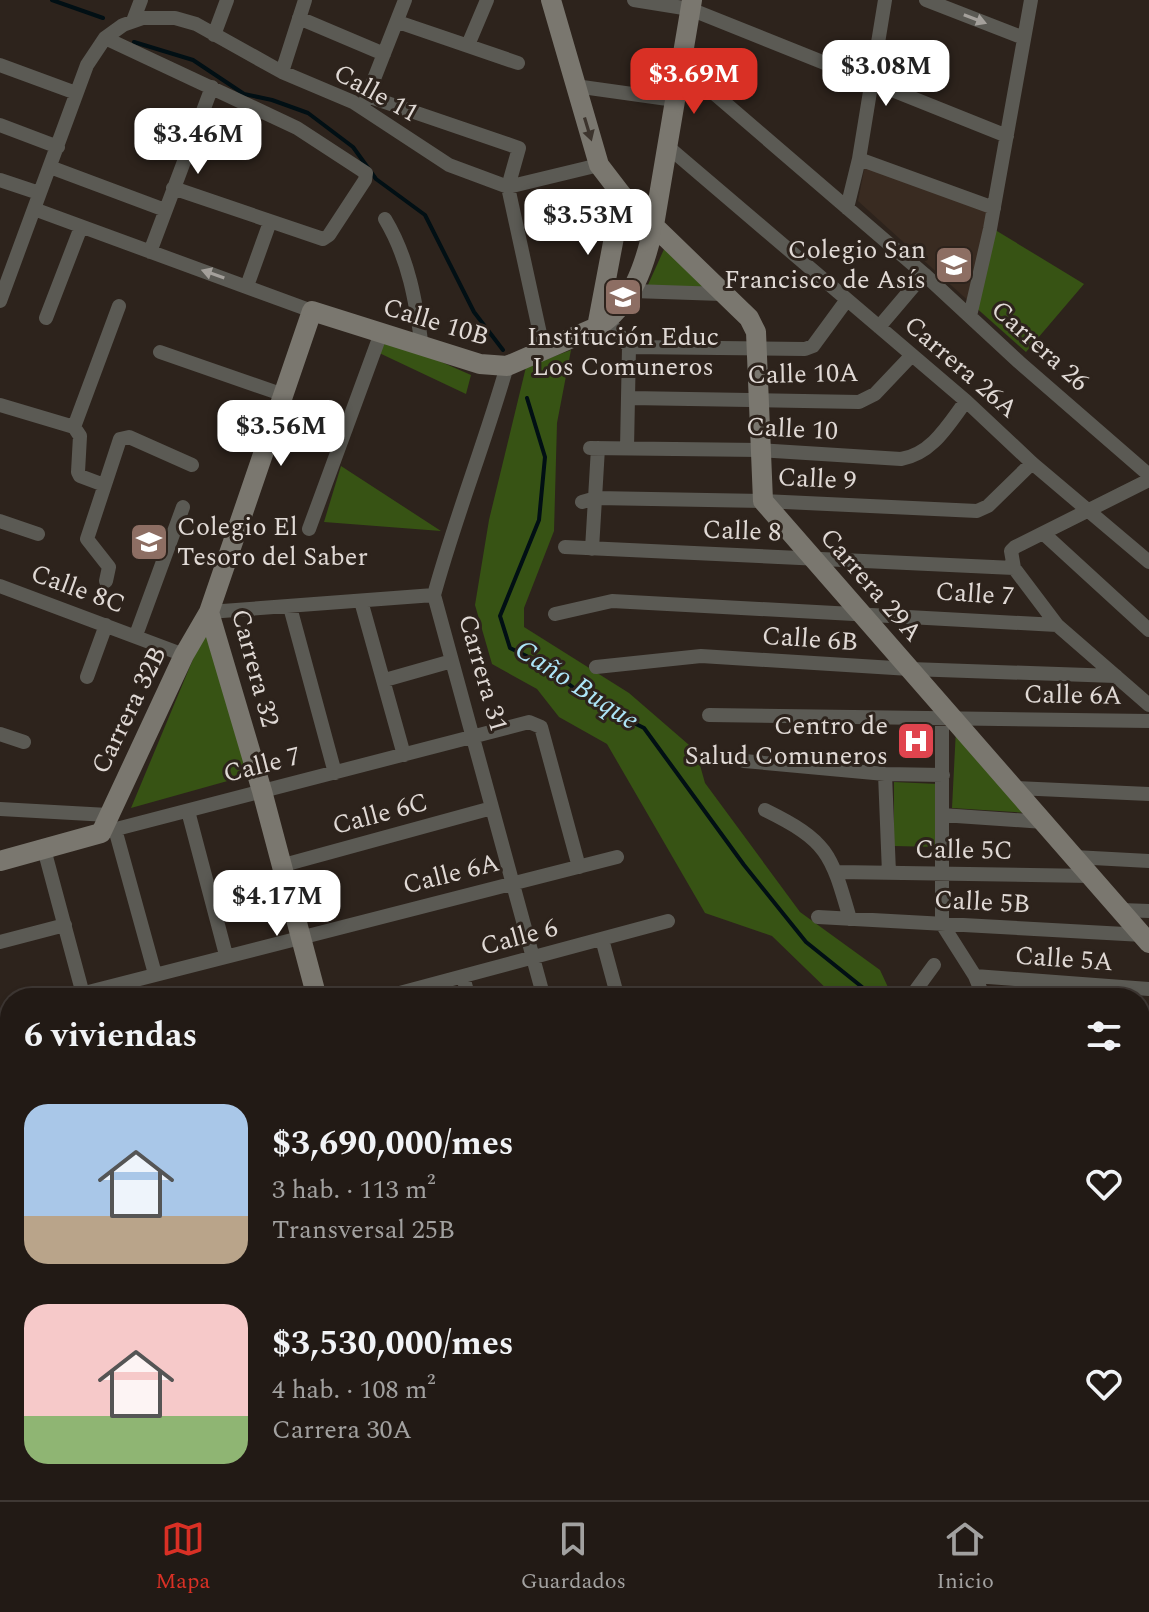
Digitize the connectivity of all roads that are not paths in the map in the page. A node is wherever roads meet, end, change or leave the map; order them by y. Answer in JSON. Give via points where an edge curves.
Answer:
{"nodes":[{"id":1,"x":141,"y":0,"type":"edge"},
{"id":2,"x":227,"y":0,"type":"edge"},
{"id":3,"x":305,"y":0,"type":"edge"},
{"id":4,"x":405,"y":0,"type":"edge"},
{"id":5,"x":487,"y":0,"type":"edge"},
{"id":6,"x":551,"y":0,"type":"edge"},
{"id":7,"x":634,"y":0,"type":"edge"},
{"id":8,"x":885,"y":0,"type":"edge"},
{"id":9,"x":926,"y":0,"type":"edge"},
{"id":10,"x":1031,"y":0,"type":"edge"},
{"id":11,"x":691,"y":4,"type":"edge"},
{"id":12,"x":299,"y":18,"type":"junction"},
{"id":13,"x":133,"y":21,"type":"junction"},
{"id":14,"x":398,"y":22,"type":"junction"},
{"id":15,"x":214,"y":35,"type":"junction"},
{"id":16,"x":105,"y":38,"type":"junction"},
{"id":17,"x":1024,"y":38,"type":"junction"},
{"id":18,"x":468,"y":45,"type":"junction"},
{"id":19,"x":384,"y":54,"type":"junction"},
{"id":20,"x":518,"y":63,"type":"dead end"},
{"id":21,"x":0,"y":65,"type":"edge"},
{"id":22,"x":681,"y":65,"type":"junction"},
{"id":23,"x":282,"y":72,"type":"junction"},
{"id":24,"x":872,"y":80,"type":"junction"},
{"id":25,"x":575,"y":86,"type":"junction"},
{"id":26,"x":212,"y":87,"type":"junction"},
{"id":27,"x":76,"y":93,"type":"junction"},
{"id":28,"x":675,"y":100,"type":"junction"},
{"id":29,"x":364,"y":103,"type":"junction"},
{"id":30,"x":0,"y":125,"type":"edge"},
{"id":31,"x":1007,"y":136,"type":"junction"},
{"id":32,"x":667,"y":146,"type":"junction"},
{"id":33,"x":58,"y":147,"type":"junction"},
{"id":34,"x":859,"y":159,"type":"junction"},
{"id":35,"x":599,"y":165,"type":"junction"},
{"id":36,"x":50,"y":167,"type":"junction"},
{"id":37,"x":0,"y":180,"type":"edge"},
{"id":38,"x":508,"y":187,"type":"junction"},
{"id":39,"x":173,"y":188,"type":"junction"},
{"id":40,"x":39,"y":193,"type":"junction"},
{"id":41,"x":622,"y":195,"type":"junction"},
{"id":42,"x":847,"y":208,"type":"junction"},
{"id":43,"x":994,"y":208,"type":"junction"},
{"id":44,"x":34,"y":209,"type":"junction"},
{"id":45,"x":165,"y":210,"type":"junction"},
{"id":46,"x":385,"y":219,"type":"dead end"},
{"id":47,"x":270,"y":222,"type":"junction"},
{"id":48,"x":654,"y":225,"type":"junction"},
{"id":49,"x":81,"y":227,"type":"junction"},
{"id":50,"x":150,"y":252,"type":"junction"},
{"id":51,"x":924,"y":274,"type":"junction"},
{"id":52,"x":247,"y":286,"type":"junction"},
{"id":53,"x":633,"y":291,"type":"junction"},
{"id":54,"x":722,"y":294,"type":"junction"},
{"id":55,"x":0,"y":301,"type":"edge"},
{"id":56,"x":846,"y":301,"type":"junction"},
{"id":57,"x":119,"y":306,"type":"dead end"},
{"id":58,"x":312,"y":311,"type":"junction"},
{"id":59,"x":970,"y":316,"type":"junction"},
{"id":60,"x":46,"y":318,"type":"dead end"},
{"id":61,"x":603,"y":324,"type":"junction"},
{"id":62,"x":879,"y":327,"type":"junction"},
{"id":63,"x":381,"y":333,"type":"junction"},
{"id":64,"x":629,"y":347,"type":"junction"},
{"id":65,"x":422,"y":348,"type":"junction"},
{"id":66,"x":758,"y":349,"type":"junction"},
{"id":67,"x":160,"y":352,"type":"dead end"},
{"id":68,"x":544,"y":352,"type":"junction"},
{"id":69,"x":912,"y":355,"type":"junction"},
{"id":70,"x":507,"y":366,"type":"junction"},
{"id":71,"x":284,"y":395,"type":"junction"},
{"id":72,"x":630,"y":398,"type":"junction"},
{"id":73,"x":758,"y":400,"type":"junction"},
{"id":74,"x":966,"y":401,"type":"junction"},
{"id":75,"x":0,"y":405,"type":"edge"},
{"id":76,"x":74,"y":427,"type":"junction"},
{"id":77,"x":627,"y":448,"type":"junction"},
{"id":78,"x":759,"y":450,"type":"junction"},
{"id":79,"x":1032,"y":463,"type":"junction"},
{"id":80,"x":192,"y":465,"type":"dead end"},
{"id":81,"x":1149,"y":477,"type":"edge"},
{"id":82,"x":104,"y":485,"type":"junction"},
{"id":83,"x":589,"y":500,"type":"junction"},
{"id":84,"x":763,"y":501,"type":"junction"},
{"id":85,"x":183,"y":507,"type":"dead end"},
{"id":86,"x":1089,"y":510,"type":"junction"},
{"id":87,"x":0,"y":521,"type":"edge"},
{"id":88,"x":309,"y":529,"type":"dead end"},
{"id":89,"x":1043,"y":533,"type":"junction"},
{"id":90,"x":38,"y":534,"type":"dead end"},
{"id":91,"x":565,"y":547,"type":"dead end"},
{"id":92,"x":592,"y":549,"type":"junction"},
{"id":93,"x":812,"y":557,"type":"junction"},
{"id":94,"x":1149,"y":562,"type":"edge"},
{"id":95,"x":1014,"y":568,"type":"junction"},
{"id":96,"x":106,"y":581,"type":"dead end"},
{"id":97,"x":0,"y":586,"type":"edge"},
{"id":98,"x":434,"y":595,"type":"junction"},
{"id":99,"x":361,"y":601,"type":"junction"},
{"id":100,"x":290,"y":607,"type":"junction"},
{"id":101,"x":209,"y":612,"type":"junction"},
{"id":102,"x":861,"y":613,"type":"junction"},
{"id":103,"x":555,"y":614,"type":"dead end"},
{"id":104,"x":106,"y":625,"type":"junction"},
{"id":105,"x":1057,"y":625,"type":"junction"},
{"id":106,"x":1149,"y":630,"type":"edge"},
{"id":107,"x":136,"y":635,"type":"junction"},
{"id":108,"x":184,"y":655,"type":"junction"},
{"id":109,"x":452,"y":661,"type":"junction"},
{"id":110,"x":596,"y":667,"type":"dead end"},
{"id":111,"x":910,"y":669,"type":"junction"},
{"id":112,"x":1116,"y":676,"type":"junction"},
{"id":113,"x":87,"y":677,"type":"dead end"},
{"id":114,"x":385,"y":680,"type":"junction"},
{"id":115,"x":1149,"y":705,"type":"edge"},
{"id":116,"x":709,"y":715,"type":"dead end"},
{"id":117,"x":947,"y":717,"type":"junction"},
{"id":118,"x":1149,"y":721,"type":"edge"},
{"id":119,"x":0,"y":734,"type":"edge"},
{"id":120,"x":474,"y":737,"type":"junction"},
{"id":121,"x":24,"y":742,"type":"dead end"},
{"id":122,"x":404,"y":755,"type":"junction"},
{"id":123,"x":744,"y":761,"type":"dead end"},
{"id":124,"x":335,"y":773,"type":"junction"},
{"id":125,"x":885,"y":774,"type":"junction"},
{"id":126,"x":943,"y":775,"type":"junction"},
{"id":127,"x":1014,"y":788,"type":"junction"},
{"id":128,"x":262,"y":791,"type":"junction"},
{"id":129,"x":1149,"y":794,"type":"edge"},
{"id":130,"x":492,"y":808,"type":"junction"},
{"id":131,"x":0,"y":809,"type":"edge"},
{"id":132,"x":765,"y":810,"type":"dead end"},
{"id":133,"x":188,"y":811,"type":"junction"},
{"id":134,"x":942,"y":815,"type":"junction"},
{"id":135,"x":1044,"y":822,"type":"junction"},
{"id":136,"x":108,"y":826,"type":"junction"},
{"id":137,"x":44,"y":849,"type":"junction"},
{"id":138,"x":617,"y":857,"type":"dead end"},
{"id":139,"x":1074,"y":857,"type":"junction"},
{"id":140,"x":0,"y":861,"type":"edge"},
{"id":141,"x":1149,"y":861,"type":"edge"},
{"id":142,"x":280,"y":866,"type":"junction"},
{"id":143,"x":579,"y":867,"type":"junction"},
{"id":144,"x":837,"y":872,"type":"junction"},
{"id":145,"x":889,"y":873,"type":"junction"},
{"id":146,"x":941,"y":873,"type":"junction"},
{"id":147,"x":1091,"y":876,"type":"junction"},
{"id":148,"x":513,"y":884,"type":"junction"},
{"id":149,"x":1121,"y":910,"type":"junction"},
{"id":150,"x":1149,"y":911,"type":"edge"},
{"id":151,"x":818,"y":917,"type":"dead end"},
{"id":152,"x":850,"y":919,"type":"junction"},
{"id":153,"x":668,"y":921,"type":"dead end"},
{"id":154,"x":942,"y":924,"type":"junction"},
{"id":155,"x":65,"y":925,"type":"junction"},
{"id":156,"x":299,"y":937,"type":"junction"},
{"id":157,"x":602,"y":939,"type":"junction"},
{"id":158,"x":1146,"y":939,"type":"edge"},
{"id":159,"x":0,"y":942,"type":"edge"},
{"id":160,"x":226,"y":955,"type":"junction"},
{"id":161,"x":533,"y":958,"type":"junction"},
{"id":162,"x":934,"y":965,"type":"dead end"},
{"id":163,"x":155,"y":974,"type":"junction"},
{"id":164,"x":975,"y":976,"type":"junction"},
{"id":165,"x":463,"y":977,"type":"junction"},
{"id":166,"x":81,"y":988,"type":"edge"},
{"id":167,"x":109,"y":988,"type":"edge"},
{"id":168,"x":314,"y":988,"type":"edge"},
{"id":169,"x":422,"y":988,"type":"edge"},
{"id":170,"x":466,"y":988,"type":"edge"},
{"id":171,"x":541,"y":988,"type":"edge"},
{"id":172,"x":615,"y":988,"type":"edge"},
{"id":173,"x":917,"y":988,"type":"edge"},
{"id":174,"x":980,"y":988,"type":"edge"},
{"id":175,"x":1136,"y":988,"type":"edge"}],
"edges":[{"from":1,"to":13,"type":"street"},
{"from":2,"to":15,"type":"street"},
{"from":3,"to":12,"type":"street"},
{"from":4,"to":14,"type":"street"},
{"from":5,"to":18,"type":"street"},
{"from":6,"to":25,"type":"street"},
{"from":7,"to":11,"type":"street"},
{"from":8,"to":24,"type":"street"},
{"from":9,"to":17,"type":"street","one_way":true},
{"from":10,"to":17,"type":"street"},
{"from":11,"to":22,"type":"street"},
{"from":11,"to":24,"type":"street"},
{"from":12,"to":19,"type":"street"},
{"from":12,"to":23,"type":"street"},
{"from":13,"to":15,"type":"street","name":"Calle 11","via":[[175,18]]},
{"from":13,"to":16,"type":"street"},
{"from":14,"to":18,"type":"street"},
{"from":14,"to":19,"type":"street"},
{"from":15,"to":23,"type":"street","name":"Calle 11"},
{"from":16,"to":26,"type":"street"},
{"from":16,"to":27,"type":"street"},
{"from":17,"to":31,"type":"street"},
{"from":18,"to":20,"type":"street"},
{"from":19,"to":29,"type":"street"},
{"from":21,"to":27,"type":"street"},
{"from":22,"to":28,"type":"street"},
{"from":22,"to":42,"type":"street","name":"Carrera 26"},
{"from":23,"to":29,"type":"street","name":"Calle 11"},
{"from":24,"to":31,"type":"street"},
{"from":24,"to":34,"type":"street"},
{"from":25,"to":28,"type":"street"},
{"from":25,"to":35,"type":"street","one_way":true},
{"from":26,"to":39,"type":"street"},
{"from":26,"to":47,"type":"street","via":[[297,128],[366,173],[323,239]]},
{"from":27,"to":33,"type":"street"},
{"from":28,"to":32,"type":"street"},
{"from":29,"to":38,"type":"street","name":"Calle 11","via":[[449,165]]},
{"from":29,"to":38,"type":"street","via":[[517,146],[520,151]]},
{"from":30,"to":33,"type":"street"},
{"from":31,"to":43,"type":"street"},
{"from":32,"to":48,"type":"street"},
{"from":32,"to":56,"type":"street","name":"Carrera 26A"},
{"from":33,"to":36,"type":"street"},
{"from":34,"to":42,"type":"street"},
{"from":34,"to":43,"type":"street"},
{"from":35,"to":38,"type":"street"},
{"from":35,"to":41,"type":"street"},
{"from":36,"to":40,"type":"street"},
{"from":36,"to":45,"type":"street"},
{"from":37,"to":40,"type":"street"},
{"from":38,"to":68,"type":"street"},
{"from":39,"to":45,"type":"street"},
{"from":39,"to":47,"type":"street"},
{"from":40,"to":44,"type":"street"},
{"from":41,"to":48,"type":"street"},
{"from":41,"to":61,"type":"street"},
{"from":42,"to":51,"type":"street","name":"Carrera 26"},
{"from":43,"to":59,"type":"street"},
{"from":44,"to":49,"type":"street","name":"Calle 10B"},
{"from":44,"to":55,"type":"street"},
{"from":45,"to":50,"type":"street"},
{"from":46,"to":65,"type":"street","via":[[408,269]]},
{"from":47,"to":52,"type":"street"},
{"from":48,"to":53,"type":"street"},
{"from":48,"to":54,"type":"street"},
{"from":49,"to":50,"type":"street","name":"Calle 10B"},
{"from":49,"to":60,"type":"street"},
{"from":52,"to":50,"type":"street","name":"Calle 10B","one_way":true},
{"from":51,"to":59,"type":"street","name":"Carrera 26"},
{"from":51,"to":62,"type":"street"},
{"from":52,"to":58,"type":"street","name":"Calle 10B"},
{"from":53,"to":54,"type":"street"},
{"from":53,"to":61,"type":"street"},
{"from":54,"to":66,"type":"street","via":[[749,318]]},
{"from":56,"to":62,"type":"street","name":"Carrera 26A"},
{"from":56,"to":66,"type":"street","via":[[809,348]]},
{"from":57,"to":76,"type":"street"},
{"from":58,"to":63,"type":"street","name":"Calle 10B"},
{"from":58,"to":71,"type":"street","name":"Carrera 32"},
{"from":59,"to":81,"type":"street","name":"Carrera 26"},
{"from":61,"to":64,"type":"street"},
{"from":61,"to":68,"type":"street","name":"Calle 10B"},
{"from":62,"to":69,"type":"street","name":"Carrera 26A"},
{"from":63,"to":65,"type":"street","name":"Calle 10B"},
{"from":63,"to":88,"type":"street"},
{"from":64,"to":66,"type":"street"},
{"from":64,"to":72,"type":"street"},
{"from":65,"to":70,"type":"street","name":"Calle 10B"},
{"from":66,"to":73,"type":"street"},
{"from":67,"to":71,"type":"street"},
{"from":68,"to":70,"type":"street","name":"Calle 10B"},
{"from":69,"to":73,"type":"street","name":"Calle 10A","via":[[866,401]]},
{"from":69,"to":74,"type":"street","name":"Carrera 26A"},
{"from":70,"to":98,"type":"street","name":"Carrera 31"},
{"from":71,"to":101,"type":"street","name":"Carrera 32"},
{"from":72,"to":73,"type":"street","name":"Calle 10A"},
{"from":72,"to":77,"type":"street"},
{"from":73,"to":78,"type":"street"},
{"from":74,"to":78,"type":"street","name":"Calle 10","via":[[932,444],[912,457]]},
{"from":74,"to":79,"type":"street","name":"Carrera 26A"},
{"from":75,"to":76,"type":"street"},
{"from":76,"to":82,"type":"street","via":[[80,436],[80,476]]},
{"from":77,"to":78,"type":"street","name":"Calle 10"},
{"from":77,"to":83,"type":"street","name":"Calle 10","via":[[594,448]]},
{"from":78,"to":84,"type":"street"},
{"from":79,"to":84,"type":"street","name":"Calle 9","via":[[977,511]]},
{"from":79,"to":86,"type":"street","name":"Carrera 26A"},
{"from":80,"to":82,"type":"street","via":[[123,437]]},
{"from":81,"to":86,"type":"street"},
{"from":82,"to":96,"type":"street","via":[[87,539],[109,567]]},
{"from":83,"to":84,"type":"street","name":"Calle 9"},
{"from":83,"to":92,"type":"street"},
{"from":84,"to":93,"type":"street","name":"Carrera 29A"},
{"from":85,"to":107,"type":"street","name":"Carrera 32B"},
{"from":86,"to":89,"type":"street"},
{"from":86,"to":94,"type":"street","name":"Carrera 26A"},
{"from":87,"to":90,"type":"street"},
{"from":89,"to":95,"type":"street","via":[[1011,551]]},
{"from":89,"to":106,"type":"street"},
{"from":91,"to":92,"type":"street","name":"Calle 8"},
{"from":92,"to":93,"type":"street","name":"Calle 8"},
{"from":93,"to":95,"type":"street","name":"Calle 8"},
{"from":93,"to":102,"type":"street","name":"Carrera 29A"},
{"from":95,"to":105,"type":"street"},
{"from":97,"to":104,"type":"street","name":"Calle 8C"},
{"from":98,"to":99,"type":"street"},
{"from":98,"to":109,"type":"street","name":"Carrera 31"},
{"from":99,"to":100,"type":"street"},
{"from":99,"to":114,"type":"street"},
{"from":100,"to":101,"type":"street"},
{"from":100,"to":124,"type":"street"},
{"from":101,"to":108,"type":"street","name":"Carrera 32B"},
{"from":101,"to":128,"type":"street","name":"Carrera 32"},
{"from":102,"to":103,"type":"street","name":"Calle 7","via":[[612,601]]},
{"from":102,"to":105,"type":"street","name":"Calle 7"},
{"from":102,"to":111,"type":"street","name":"Carrera 29A"},
{"from":104,"to":107,"type":"street","name":"Calle 8C"},
{"from":104,"to":113,"type":"street"},
{"from":105,"to":112,"type":"street"},
{"from":107,"to":108,"type":"street","name":"Calle 8C"},
{"from":108,"to":136,"type":"street","name":"Carrera 32B"},
{"from":109,"to":114,"type":"street"},
{"from":109,"to":120,"type":"street","name":"Carrera 31"},
{"from":110,"to":111,"type":"street","name":"Calle 6B","via":[[701,656]]},
{"from":111,"to":112,"type":"street","name":"Calle 6B"},
{"from":111,"to":117,"type":"street","name":"Carrera 29A"},
{"from":112,"to":115,"type":"street"},
{"from":114,"to":122,"type":"street"},
{"from":116,"to":117,"type":"street","name":"Calle 6A"},
{"from":117,"to":118,"type":"street","name":"Calle 6A"},
{"from":117,"to":126,"type":"street"},
{"from":117,"to":127,"type":"street","name":"Carrera 29A"},
{"from":119,"to":121,"type":"street"},
{"from":120,"to":122,"type":"street","name":"Calle 7"},
{"from":120,"to":130,"type":"street","name":"Carrera 31"},
{"from":120,"to":143,"type":"street","name":"Calle 7","via":[[529,722],[541,727]]},
{"from":122,"to":124,"type":"street","name":"Calle 7"},
{"from":123,"to":125,"type":"street"},
{"from":124,"to":128,"type":"street","name":"Calle 7"},
{"from":125,"to":126,"type":"street"},
{"from":125,"to":145,"type":"street"},
{"from":126,"to":134,"type":"street"},
{"from":127,"to":129,"type":"street"},
{"from":127,"to":135,"type":"street","name":"Carrera 29A"},
{"from":128,"to":133,"type":"street","name":"Calle 7"},
{"from":128,"to":142,"type":"street","name":"Carrera 32"},
{"from":130,"to":142,"type":"street","name":"Calle 6C"},
{"from":130,"to":148,"type":"street","name":"Carrera 31"},
{"from":131,"to":136,"type":"street"},
{"from":132,"to":144,"type":"street","via":[[803,829]]},
{"from":133,"to":136,"type":"street","name":"Calle 7"},
{"from":133,"to":160,"type":"street"},
{"from":134,"to":135,"type":"street"},
{"from":134,"to":146,"type":"street"},
{"from":135,"to":139,"type":"street","name":"Carrera 29A"},
{"from":136,"to":137,"type":"street","name":"Calle 7"},
{"from":136,"to":163,"type":"street"},
{"from":137,"to":140,"type":"street","name":"Calle 7"},
{"from":137,"to":155,"type":"street"},
{"from":138,"to":143,"type":"street","name":"Calle 6A"},
{"from":139,"to":141,"type":"street"},
{"from":139,"to":147,"type":"street","name":"Carrera 29A"},
{"from":142,"to":156,"type":"street","name":"Carrera 32"},
{"from":143,"to":148,"type":"street","name":"Calle 6A"},
{"from":144,"to":145,"type":"street","name":"Calle 5C"},
{"from":144,"to":152,"type":"street"},
{"from":145,"to":146,"type":"street","name":"Calle 5C"},
{"from":146,"to":147,"type":"street","name":"Calle 5C"},
{"from":146,"to":154,"type":"street"},
{"from":147,"to":149,"type":"street","name":"Carrera 29A"},
{"from":148,"to":156,"type":"street","name":"Calle 6A"},
{"from":148,"to":161,"type":"street","name":"Carrera 31"},
{"from":149,"to":150,"type":"street"},
{"from":149,"to":158,"type":"street","name":"Carrera 29A"},
{"from":151,"to":152,"type":"street","name":"Calle 5B"},
{"from":152,"to":154,"type":"street","name":"Calle 5B"},
{"from":153,"to":157,"type":"street","name":"Calle 6"},
{"from":154,"to":158,"type":"street","name":"Calle 5B"},
{"from":154,"to":164,"type":"street"},
{"from":155,"to":159,"type":"street"},
{"from":155,"to":166,"type":"street"},
{"from":156,"to":160,"type":"street","name":"Calle 6A"},
{"from":156,"to":168,"type":"street","name":"Carrera 32"},
{"from":157,"to":161,"type":"street","name":"Calle 6"},
{"from":157,"to":172,"type":"street"},
{"from":160,"to":163,"type":"street","name":"Calle 6A"},
{"from":161,"to":165,"type":"street","name":"Calle 6"},
{"from":161,"to":171,"type":"street","name":"Carrera 31"},
{"from":162,"to":173,"type":"street"},
{"from":163,"to":167,"type":"street","name":"Calle 6A"},
{"from":164,"to":174,"type":"street"},
{"from":164,"to":175,"type":"street","name":"Calle 5A"},
{"from":165,"to":169,"type":"street","name":"Calle 6"},
{"from":165,"to":170,"type":"street"}]}
